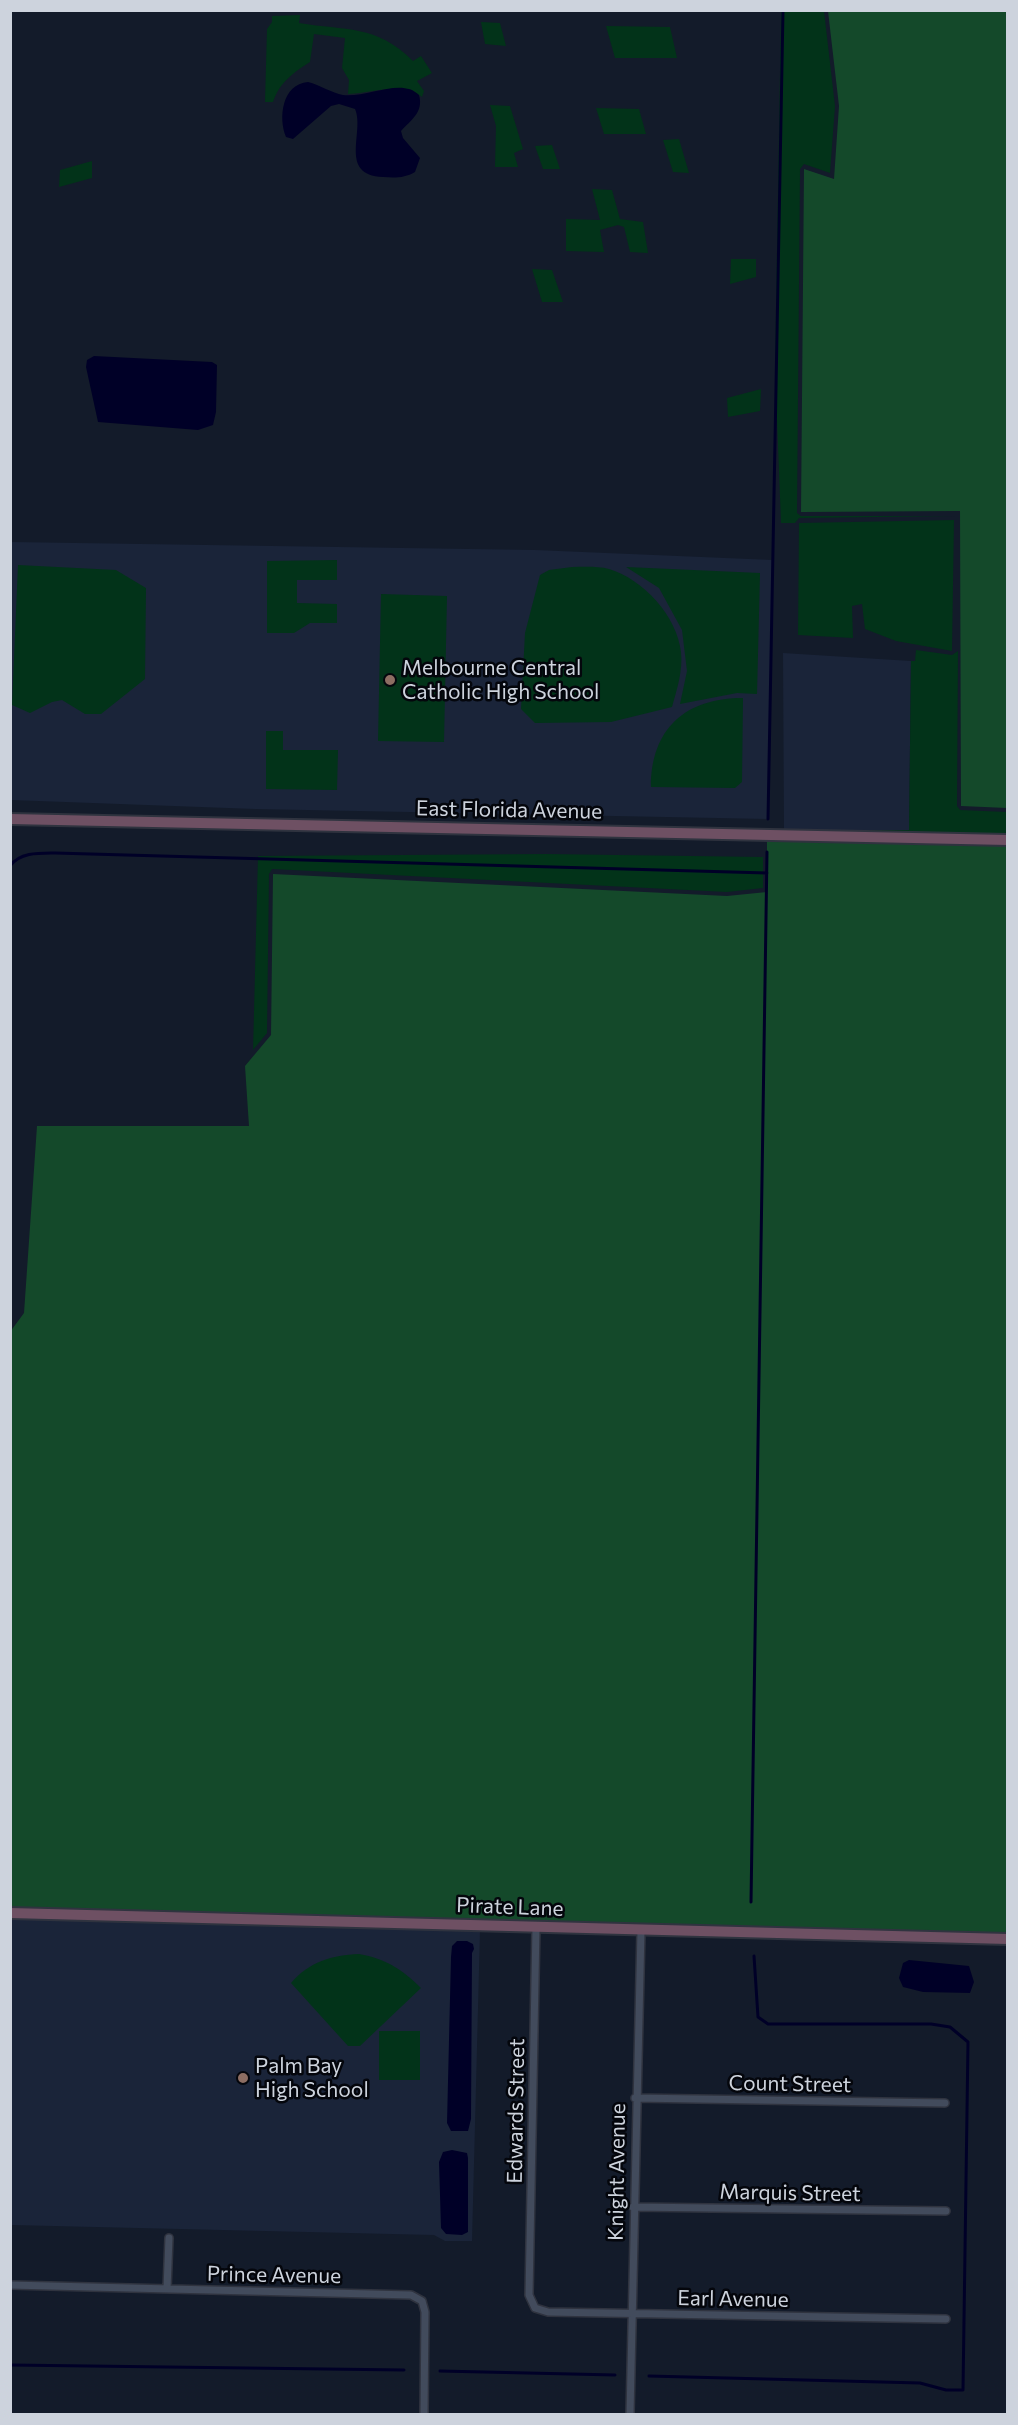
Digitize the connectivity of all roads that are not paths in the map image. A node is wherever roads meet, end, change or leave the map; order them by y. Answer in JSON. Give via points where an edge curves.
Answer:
{"nodes":[{"id":1,"x":10,"y":819,"type":"edge"},
{"id":2,"x":1008,"y":840,"type":"edge"},
{"id":3,"x":10,"y":1912,"type":"edge"},
{"id":4,"x":536,"y":1927,"type":"junction"},
{"id":5,"x":641,"y":1930,"type":"junction"},
{"id":6,"x":1008,"y":1939,"type":"edge"},
{"id":7,"x":635,"y":2098,"type":"junction"},
{"id":8,"x":945,"y":2103,"type":"dead end"},
{"id":9,"x":633,"y":2207,"type":"junction"},
{"id":10,"x":946,"y":2211,"type":"dead end"},
{"id":11,"x":169,"y":2238,"type":"dead end"},
{"id":12,"x":10,"y":2286,"type":"edge"},
{"id":13,"x":166,"y":2289,"type":"junction"},
{"id":14,"x":529,"y":2295,"type":"joint"},
{"id":15,"x":631,"y":2314,"type":"junction"},
{"id":16,"x":946,"y":2319,"type":"dead end"},
{"id":17,"x":424,"y":2415,"type":"edge"},
{"id":18,"x":630,"y":2415,"type":"edge"}],
"edges":[{"from":1,"to":2,"type":"street","name":"East Florida Avenue"},
{"from":3,"to":4,"type":"street","name":"Pirate Lane"},
{"from":4,"to":5,"type":"street","name":"Pirate Lane"},
{"from":4,"to":14,"type":"street","name":"Edwards Street"},
{"from":5,"to":6,"type":"street","name":"Pirate Lane"},
{"from":5,"to":7,"type":"street","name":"Knight Avenue"},
{"from":7,"to":8,"type":"street","name":"Count Street"},
{"from":7,"to":9,"type":"street","name":"Knight Avenue"},
{"from":9,"to":10,"type":"street","name":"Marquis Street"},
{"from":9,"to":15,"type":"street","name":"Knight Avenue"},
{"from":11,"to":13,"type":"street"},
{"from":12,"to":13,"type":"street","name":"Prince Avenue"},
{"from":13,"to":17,"type":"street","name":"Prince Avenue","via":[[411,2295],[422,2301],[425,2312]]},
{"from":14,"to":15,"type":"street","name":"Earl Avenue","via":[[535,2308],[548,2312]]},
{"from":15,"to":16,"type":"street","name":"Earl Avenue"},
{"from":15,"to":18,"type":"street","name":"Knight Avenue"}]}
